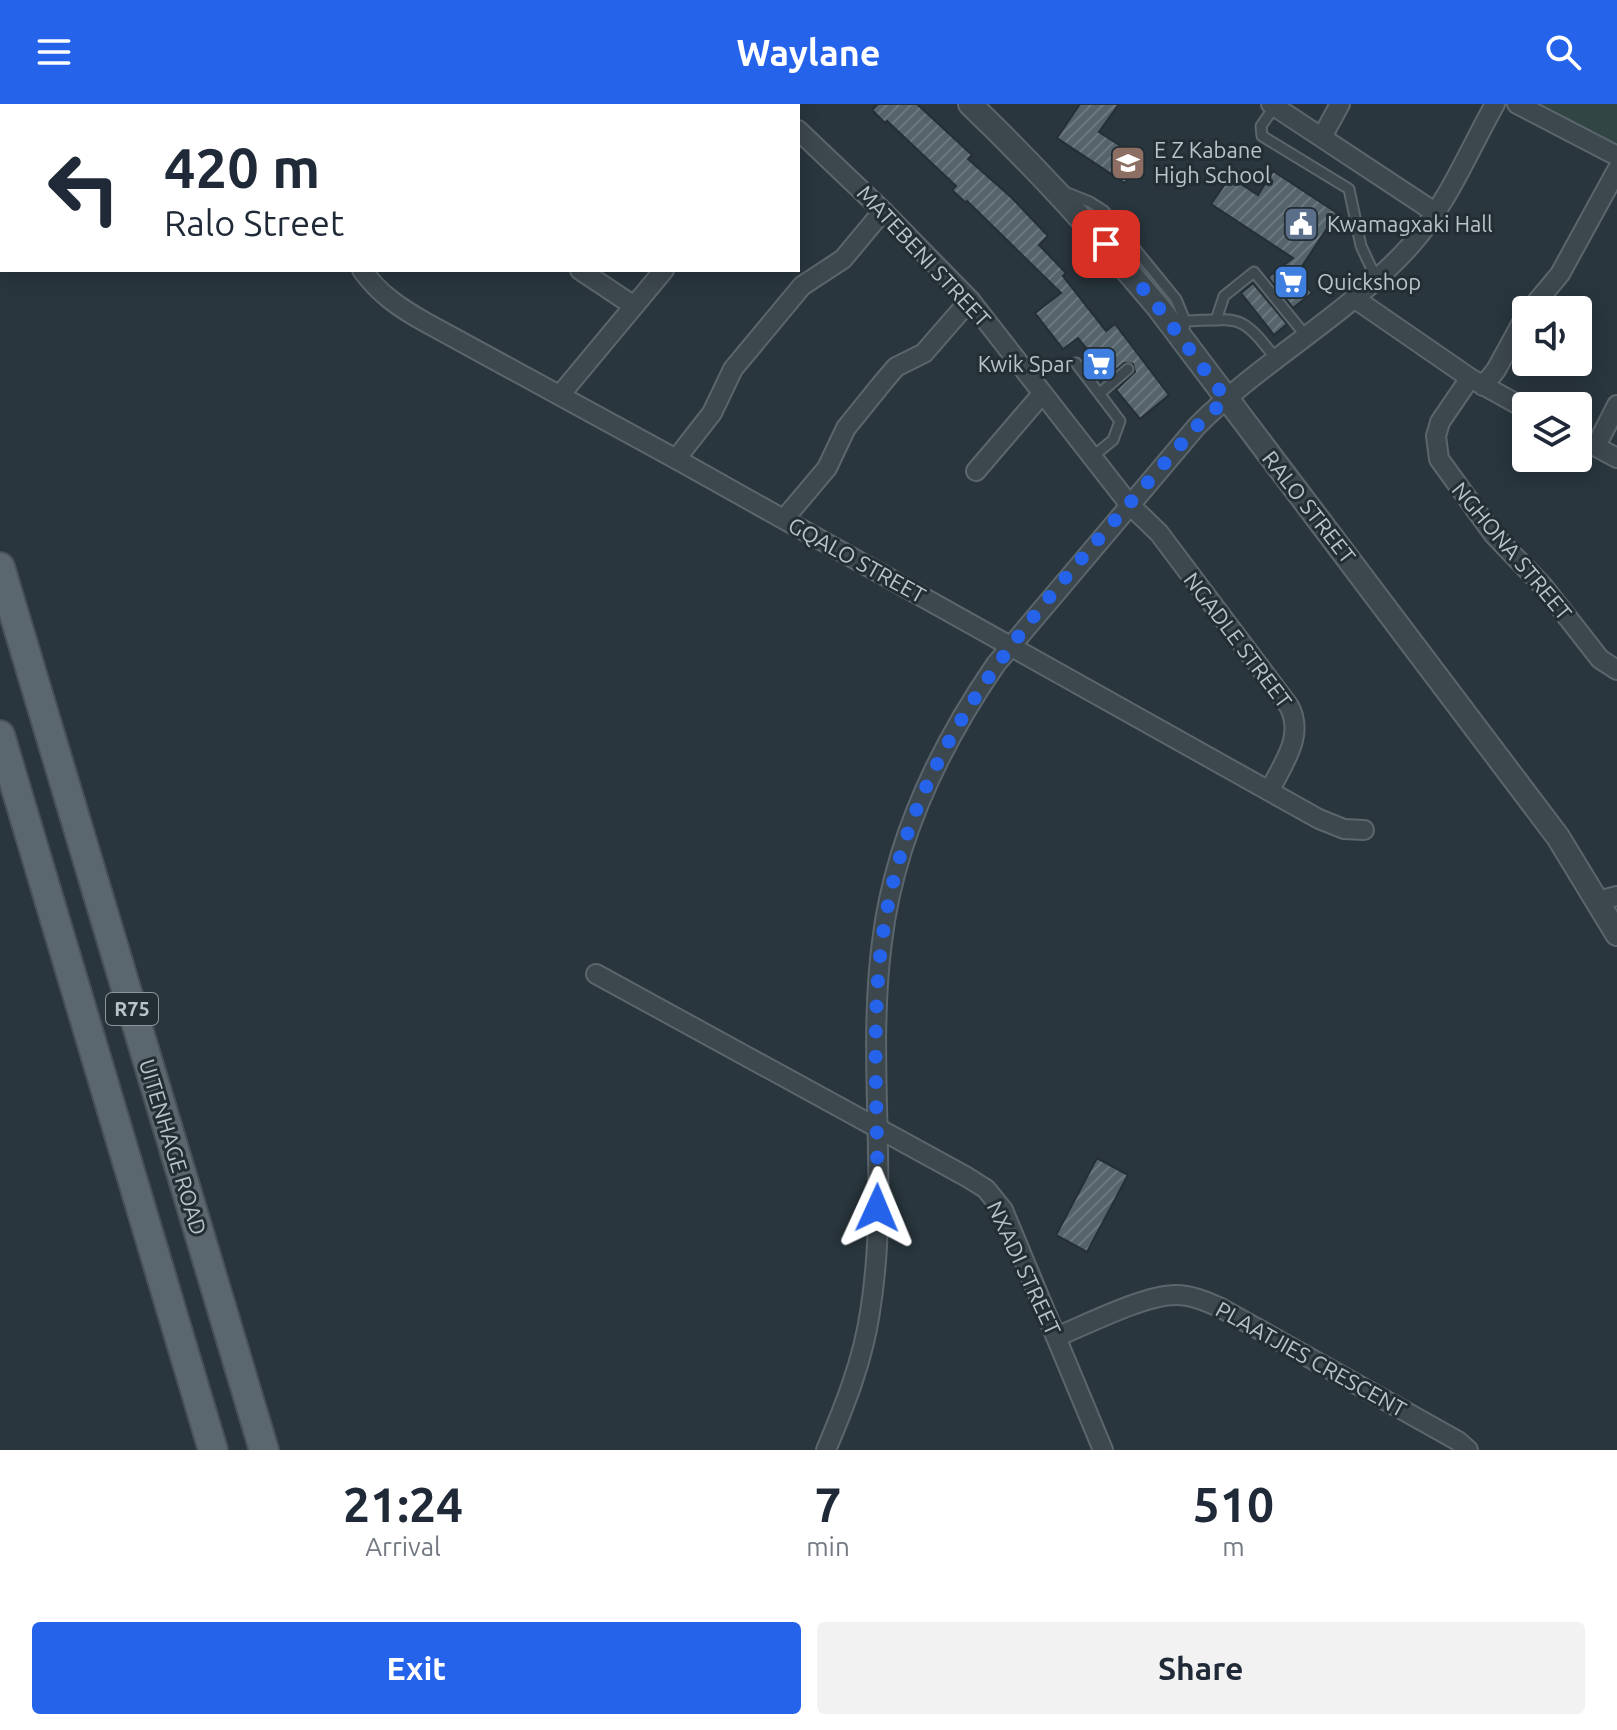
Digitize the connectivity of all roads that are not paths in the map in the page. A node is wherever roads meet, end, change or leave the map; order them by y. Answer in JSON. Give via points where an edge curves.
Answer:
{"nodes":[{"id":1,"x":970,"y":104,"type":"edge"},
{"id":2,"x":1340,"y":104,"type":"edge"},
{"id":3,"x":1495,"y":104,"type":"edge"},
{"id":4,"x":1517,"y":104,"type":"edge"},
{"id":5,"x":1273,"y":105,"type":"edge"},
{"id":6,"x":800,"y":132,"type":"edge"},
{"id":7,"x":1322,"y":137,"type":"junction"},
{"id":8,"x":1617,"y":156,"type":"edge"},
{"id":9,"x":1617,"y":170,"type":"edge"},
{"id":10,"x":883,"y":211,"type":"junction"},
{"id":11,"x":1436,"y":213,"type":"junction"},
{"id":12,"x":363,"y":272,"type":"edge"},
{"id":13,"x":583,"y":272,"type":"edge"},
{"id":14,"x":662,"y":272,"type":"edge"},
{"id":15,"x":1376,"y":278,"type":"junction"},
{"id":16,"x":1542,"y":296,"type":"edge"},
{"id":17,"x":1354,"y":298,"type":"junction"},
{"id":18,"x":970,"y":300,"type":"junction"},
{"id":19,"x":634,"y":306,"type":"junction"},
{"id":20,"x":1216,"y":320,"type":"junction"},
{"id":21,"x":1184,"y":331,"type":"junction"},
{"id":22,"x":1306,"y":336,"type":"junction"},
{"id":23,"x":1512,"y":341,"type":"edge"},
{"id":24,"x":1277,"y":360,"type":"junction"},
{"id":25,"x":1076,"y":363,"type":"dead end"},
{"id":26,"x":1128,"y":369,"type":"dead end"},
{"id":27,"x":1476,"y":382,"type":"junction"},
{"id":28,"x":1100,"y":393,"type":"junction"},
{"id":29,"x":1042,"y":394,"type":"junction"},
{"id":30,"x":560,"y":395,"type":"junction"},
{"id":31,"x":1226,"y":399,"type":"junction"},
{"id":32,"x":1512,"y":401,"type":"edge"},
{"id":33,"x":1617,"y":405,"type":"edge"},
{"id":34,"x":1592,"y":444,"type":"edge"},
{"id":35,"x":1596,"y":446,"type":"junction"},
{"id":36,"x":1092,"y":457,"type":"junction"},
{"id":37,"x":1617,"y":458,"type":"edge"},
{"id":38,"x":676,"y":459,"type":"junction"},
{"id":39,"x":976,"y":471,"type":"dead end"},
{"id":40,"x":1129,"y":504,"type":"junction"},
{"id":41,"x":784,"y":519,"type":"junction"},
{"id":42,"x":0,"y":567,"type":"edge"},
{"id":43,"x":1011,"y":645,"type":"junction"},
{"id":44,"x":1617,"y":670,"type":"edge"},
{"id":45,"x":0,"y":735,"type":"edge"},
{"id":46,"x":1270,"y":790,"type":"junction"},
{"id":47,"x":1364,"y":830,"type":"dead end"},
{"id":48,"x":1608,"y":898,"type":"edge"},
{"id":49,"x":1617,"y":934,"type":"edge"},
{"id":50,"x":596,"y":974,"type":"dead end"},
{"id":51,"x":878,"y":1127,"type":"junction"},
{"id":52,"x":1056,"y":1337,"type":"junction"},
{"id":53,"x":213,"y":1450,"type":"edge"},
{"id":54,"x":264,"y":1450,"type":"edge"},
{"id":55,"x":826,"y":1450,"type":"edge"},
{"id":56,"x":1103,"y":1450,"type":"edge"},
{"id":57,"x":1468,"y":1450,"type":"edge"}],
"edges":[{"from":1,"to":21,"type":"street","name":"RALO STREET","via":[[1058,190]]},
{"from":2,"to":7,"type":"street"},
{"from":3,"to":11,"type":"street"},
{"from":4,"to":8,"type":"street"},
{"from":5,"to":7,"type":"street"},
{"from":5,"to":15,"type":"lane","via":[[1261,126],[1262,136],[1349,189],[1364,254]]},
{"from":6,"to":10,"type":"street","name":"MATEBENI STREET"},
{"from":7,"to":11,"type":"street"},
{"from":9,"to":16,"type":"street","via":[[1560,274]]},
{"from":10,"to":18,"type":"street","name":"MATEBENI STREET"},
{"from":10,"to":38,"type":"street","via":[[843,259],[802,286],[733,369],[712,413]]},
{"from":11,"to":15,"type":"street"},
{"from":12,"to":30,"type":"street","name":"GQALO STREET","via":[[395,305]]},
{"from":13,"to":19,"type":"street"},
{"from":14,"to":19,"type":"street"},
{"from":15,"to":17,"type":"street"},
{"from":17,"to":22,"type":"street"},
{"from":17,"to":27,"type":"street"},
{"from":18,"to":29,"type":"street","name":"MATEBENI STREET"},
{"from":18,"to":41,"type":"street","via":[[924,353],[896,367],[884,381],[842,435],[827,468]]},
{"from":19,"to":30,"type":"street"},
{"from":20,"to":21,"type":"lane"},
{"from":20,"to":22,"type":"lane","via":[[1224,296],[1254,272]]},
{"from":20,"to":24,"type":"lane","via":[[1235,320],[1253,329]]},
{"from":21,"to":31,"type":"street","name":"RALO STREET"},
{"from":22,"to":24,"type":"street"},
{"from":23,"to":27,"type":"street","name":"NGHONA STREET","via":[[1496,370]]},
{"from":24,"to":31,"type":"street"},
{"from":25,"to":28,"type":"lane"},
{"from":26,"to":28,"type":"lane"},
{"from":27,"to":32,"type":"street"},
{"from":27,"to":44,"type":"street","name":"NGHONA STREET","via":[[1440,422],[1439,459],[1494,535],[1543,586],[1600,659]]},
{"from":28,"to":36,"type":"lane","via":[[1120,424],[1113,440]]},
{"from":29,"to":36,"type":"street","name":"MATEBENI STREET"},
{"from":29,"to":39,"type":"street"},
{"from":30,"to":38,"type":"street","name":"GQALO STREET"},
{"from":31,"to":40,"type":"street"},
{"from":31,"to":48,"type":"street","name":"RALO STREET"},
{"from":33,"to":35,"type":"street"},
{"from":34,"to":35,"type":"street"},
{"from":35,"to":37,"type":"street"},
{"from":36,"to":40,"type":"street","name":"MATEBENI STREET"},
{"from":38,"to":41,"type":"street","name":"GQALO STREET"},
{"from":40,"to":43,"type":"street"},
{"from":40,"to":46,"type":"street","name":"NGADLE STREET","via":[[1159,533],[1293,714],[1296,733]]},
{"from":41,"to":43,"type":"street","name":"GQALO STREET"},
{"from":42,"to":54,"type":"main road","name":"UITENHAGE ROAD","number":"R75"},
{"from":43,"to":46,"type":"street","name":"GQALO STREET"},
{"from":43,"to":51,"type":"street","via":[[937,761],[895,880],[879,975]]},
{"from":45,"to":53,"type":"main road","number":"R75"},
{"from":46,"to":47,"type":"street","name":"GQALO STREET","via":[[1329,824]]},
{"from":48,"to":49,"type":"street","name":"RALO STREET"},
{"from":50,"to":51,"type":"street","name":"NXADI STREET"},
{"from":51,"to":52,"type":"street","name":"NXADI STREET","via":[[993,1197]]},
{"from":51,"to":55,"type":"street","via":[[870,1312],[852,1385]]},
{"from":52,"to":56,"type":"street","name":"NXADI STREET"},
{"from":52,"to":57,"type":"street","name":"PLAATJIES CRESCENT","via":[[1153,1298],[1199,1299],[1439,1429]]}]}
